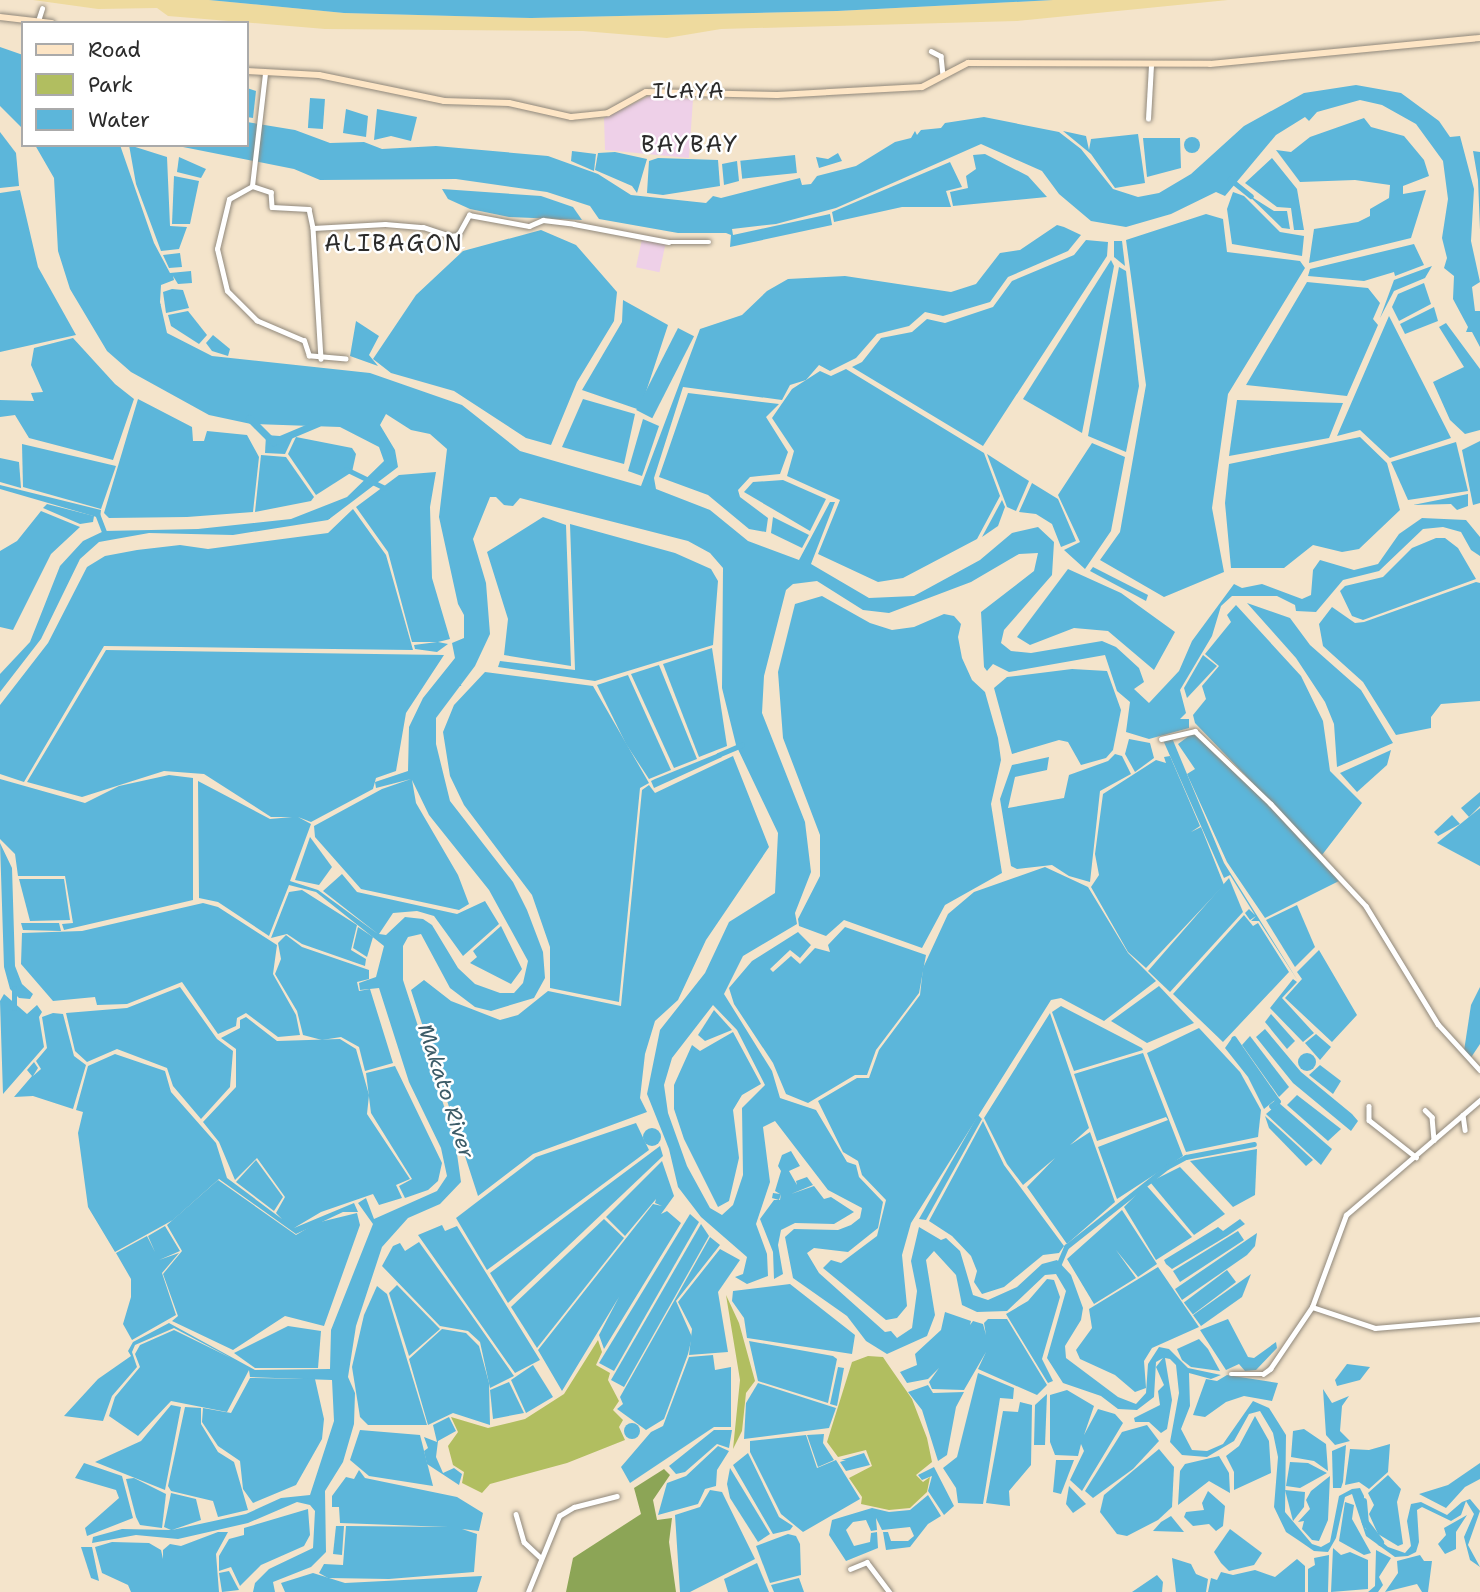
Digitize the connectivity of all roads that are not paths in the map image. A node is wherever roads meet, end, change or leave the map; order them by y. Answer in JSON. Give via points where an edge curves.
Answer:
{"nodes":[{"id":1,"x":42,"y":9,"type":"dead end"},
{"id":2,"x":0,"y":17,"type":"edge"},
{"id":3,"x":38,"y":21,"type":"edge"},
{"id":4,"x":1480,"y":38,"type":"edge"},
{"id":5,"x":931,"y":51,"type":"dead end"},
{"id":6,"x":1151,"y":66,"type":"junction"},
{"id":7,"x":248,"y":71,"type":"edge"},
{"id":8,"x":265,"y":74,"type":"junction"},
{"id":9,"x":943,"y":74,"type":"junction"},
{"id":10,"x":1148,"y":119,"type":"dead end"},
{"id":11,"x":252,"y":186,"type":"junction"},
{"id":12,"x":313,"y":228,"type":"junction"},
{"id":13,"x":709,"y":242,"type":"dead end"},
{"id":14,"x":321,"y":359,"type":"junction"},
{"id":15,"x":346,"y":359,"type":"dead end"},
{"id":16,"x":1161,"y":739,"type":"dead end"},
{"id":17,"x":1480,"y":1070,"type":"edge"},
{"id":18,"x":1480,"y":1100,"type":"edge"},
{"id":19,"x":1369,"y":1106,"type":"dead end"},
{"id":20,"x":1425,"y":1110,"type":"dead end"},
{"id":21,"x":1463,"y":1115,"type":"junction"},
{"id":22,"x":1465,"y":1130,"type":"dead end"},
{"id":23,"x":1434,"y":1141,"type":"junction"},
{"id":24,"x":1416,"y":1157,"type":"junction"},
{"id":25,"x":1312,"y":1307,"type":"junction"},
{"id":26,"x":1480,"y":1318,"type":"edge"},
{"id":27,"x":1231,"y":1374,"type":"dead end"},
{"id":28,"x":617,"y":1496,"type":"dead end"},
{"id":29,"x":516,"y":1514,"type":"dead end"},
{"id":30,"x":541,"y":1559,"type":"junction"},
{"id":31,"x":850,"y":1569,"type":"dead end"},
{"id":32,"x":528,"y":1592,"type":"edge"},
{"id":33,"x":890,"y":1592,"type":"edge"}],
"edges":[{"from":1,"to":3,"type":"street"},
{"from":2,"to":3,"type":"street"},
{"from":4,"to":6,"type":"street"},
{"from":5,"to":9,"type":"street","via":[[941,56]]},
{"from":6,"to":9,"type":"street","via":[[968,63]]},
{"from":6,"to":10,"type":"street"},
{"from":7,"to":8,"type":"street"},
{"from":8,"to":9,"type":"street","via":[[320,75],[444,101],[509,103],[571,117],[608,113],[646,92],[777,95],[922,87]]},
{"from":8,"to":11,"type":"street"},
{"from":11,"to":12,"type":"street","via":[[271,192],[272,207],[309,209]]},
{"from":11,"to":14,"type":"street","via":[[225,204],[217,249],[227,291],[257,321],[304,341],[309,356]]},
{"from":12,"to":13,"type":"street","via":[[385,224],[423,227],[450,236],[458,235],[469,215],[529,226],[543,220],[574,224],[668,242]]},
{"from":12,"to":14,"type":"street"},
{"from":14,"to":15,"type":"street"},
{"from":16,"to":17,"type":"street","via":[[1197,732],[1366,906],[1438,1024]]},
{"from":18,"to":21,"type":"street"},
{"from":19,"to":24,"type":"street","via":[[1369,1120]]},
{"from":20,"to":23,"type":"street","via":[[1432,1117]]},
{"from":21,"to":22,"type":"street"},
{"from":21,"to":23,"type":"street"},
{"from":23,"to":24,"type":"street"},
{"from":24,"to":25,"type":"street","via":[[1346,1215]]},
{"from":25,"to":26,"type":"street","via":[[1375,1328]]},
{"from":25,"to":27,"type":"street","via":[[1270,1369],[1263,1374]]},
{"from":28,"to":30,"type":"street","via":[[564,1511]]},
{"from":29,"to":30,"type":"street","via":[[527,1548]]},
{"from":30,"to":32,"type":"street"},
{"from":31,"to":33,"type":"street","via":[[867,1562]]}]}
